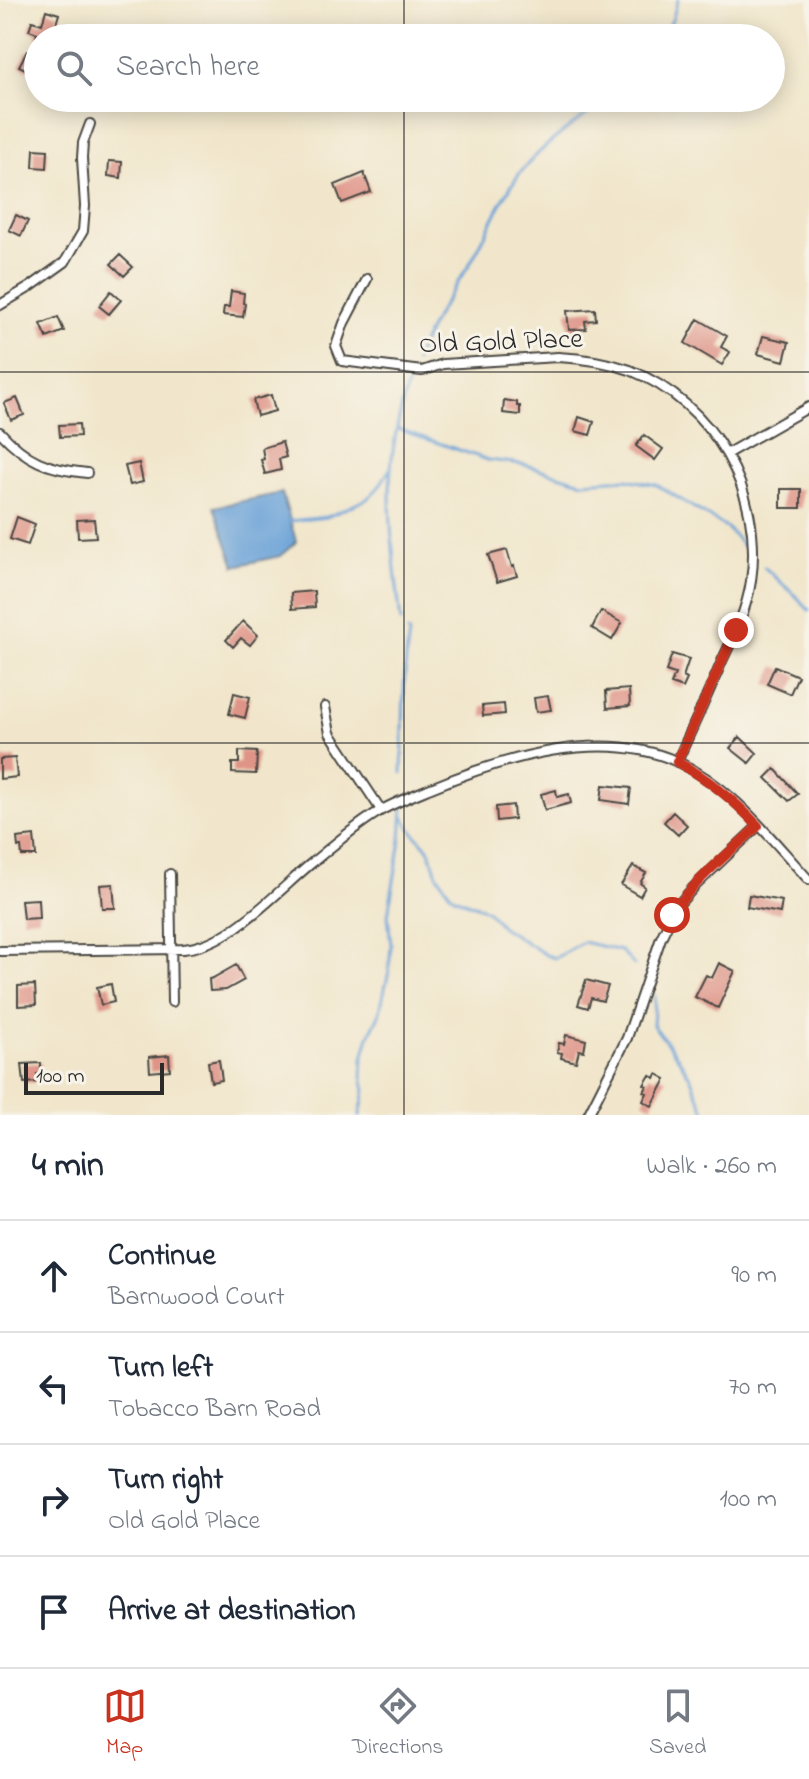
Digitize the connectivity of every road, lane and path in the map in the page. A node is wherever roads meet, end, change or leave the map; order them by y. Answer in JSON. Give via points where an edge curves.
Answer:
{"nodes":[{"id":1,"x":90,"y":124,"type":"dead end"},
{"id":2,"x":367,"y":279,"type":"dead end"},
{"id":3,"x":0,"y":305,"type":"edge"},
{"id":4,"x":809,"y":407,"type":"edge"},
{"id":5,"x":0,"y":432,"type":"edge"},
{"id":6,"x":728,"y":453,"type":"junction"},
{"id":7,"x":87,"y":473,"type":"dead end"},
{"id":8,"x":325,"y":707,"type":"dead end"},
{"id":9,"x":677,"y":762,"type":"junction"},
{"id":10,"x":381,"y":810,"type":"junction"},
{"id":11,"x":758,"y":826,"type":"junction"},
{"id":12,"x":170,"y":874,"type":"dead end"},
{"id":13,"x":809,"y":880,"type":"edge"},
{"id":14,"x":171,"y":949,"type":"junction"},
{"id":15,"x":0,"y":951,"type":"edge"},
{"id":16,"x":172,"y":1002,"type":"dead end"},
{"id":17,"x":588,"y":1115,"type":"edge"}],
"edges":[{"from":1,"to":3,"type":"street","via":[[83,143],[83,231],[65,262]]},
{"from":2,"to":6,"type":"street","name":"Old Gold Place","via":[[336,346],[342,361],[422,371],[443,364],[558,357],[610,364],[679,399]]},
{"from":4,"to":6,"type":"street"},
{"from":5,"to":7,"type":"street","via":[[16,450],[42,465]]},
{"from":6,"to":9,"type":"street","name":"Old Gold Place","via":[[751,520],[751,584]]},
{"from":8,"to":10,"type":"street","via":[[330,733]]},
{"from":9,"to":10,"type":"street","via":[[621,747],[542,752],[446,782]]},
{"from":9,"to":11,"type":"street","via":[[721,789]]},
{"from":10,"to":14,"type":"street","via":[[230,930],[194,948]]},
{"from":11,"to":13,"type":"street"},
{"from":11,"to":17,"type":"street","via":[[672,915],[627,1038]]},
{"from":12,"to":14,"type":"street"},
{"from":14,"to":15,"type":"street"},
{"from":14,"to":16,"type":"street"}]}
